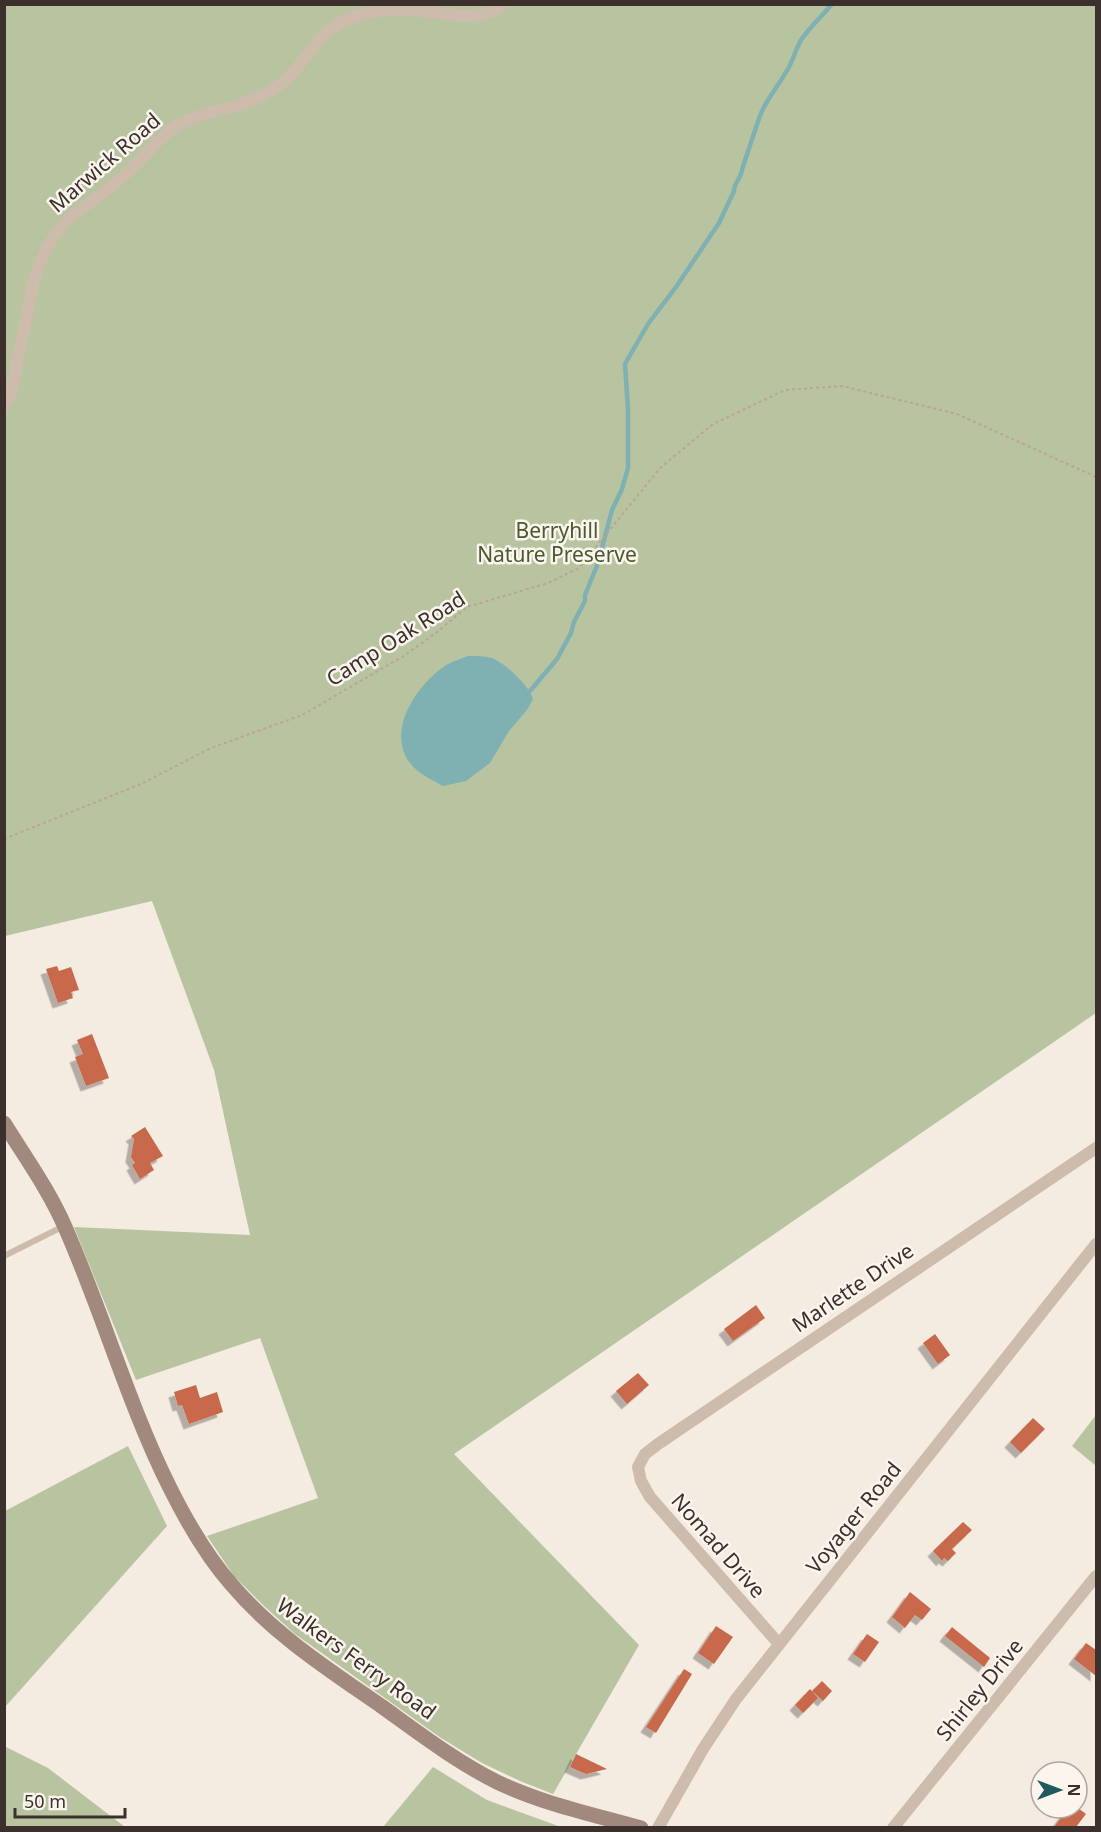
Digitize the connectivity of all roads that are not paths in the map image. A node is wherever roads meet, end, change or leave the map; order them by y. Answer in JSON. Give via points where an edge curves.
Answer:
{"nodes":[{"id":1,"x":503,"y":4,"type":"edge"},
{"id":2,"x":4,"y":406,"type":"edge"},
{"id":3,"x":4,"y":1123,"type":"edge"},
{"id":4,"x":1096,"y":1148,"type":"edge"},
{"id":5,"x":65,"y":1226,"type":"junction"},
{"id":6,"x":1096,"y":1244,"type":"edge"},
{"id":7,"x":4,"y":1256,"type":"edge"},
{"id":8,"x":638,"y":1467,"type":"joint"},
{"id":9,"x":1096,"y":1576,"type":"edge"},
{"id":10,"x":779,"y":1644,"type":"junction"},
{"id":11,"x":641,"y":1827,"type":"edge"},
{"id":12,"x":658,"y":1827,"type":"edge"},
{"id":13,"x":893,"y":1827,"type":"edge"}],
"edges":[{"from":1,"to":2,"type":"street","name":"Marwick Road","via":[[477,16],[408,10],[358,15],[326,33],[290,76],[271,91],[186,121],[166,134],[126,174],[58,228],[34,280],[11,393]]},
{"from":3,"to":5,"type":"street","name":"Walkers Ferry Road"},
{"from":4,"to":8,"type":"street","name":"Marlette Drive","via":[[658,1444],[645,1454]]},
{"from":5,"to":7,"type":"lane"},
{"from":5,"to":11,"type":"street","name":"Walkers Ferry Road","via":[[166,1479],[205,1548],[246,1601],[310,1656],[474,1769],[530,1796]]},
{"from":6,"to":10,"type":"street","name":"Voyager Road"},
{"from":8,"to":10,"type":"street","name":"Nomad Drive","via":[[650,1497]]},
{"from":9,"to":13,"type":"street","name":"Shirley Drive"},
{"from":10,"to":12,"type":"street","name":"Voyager Road","via":[[736,1699]]}]}
